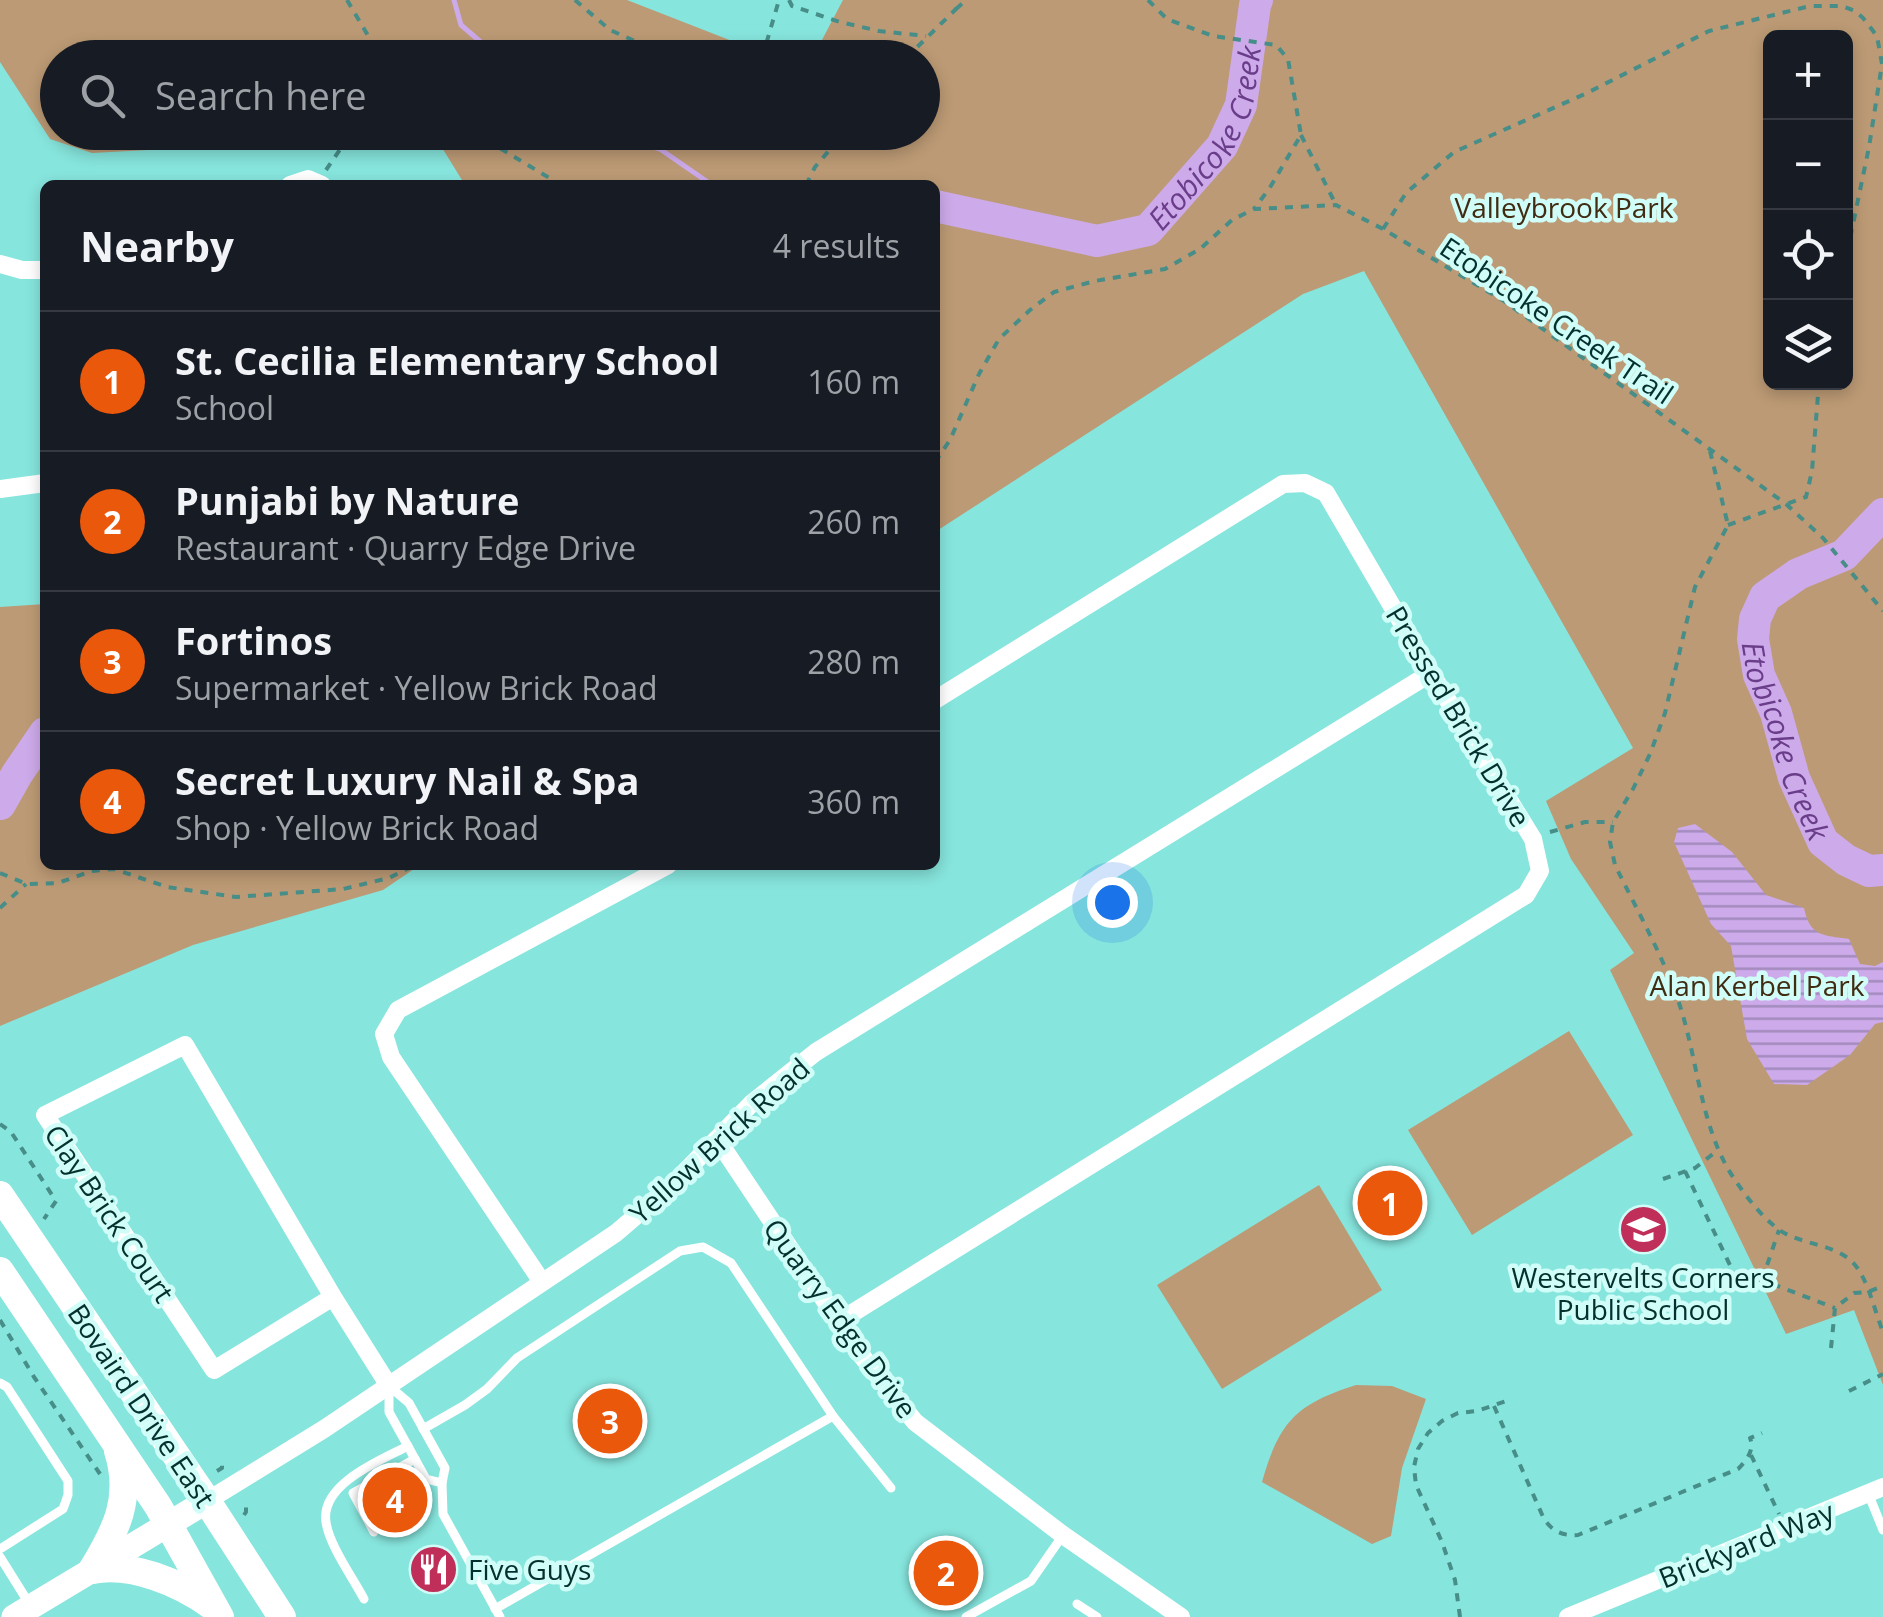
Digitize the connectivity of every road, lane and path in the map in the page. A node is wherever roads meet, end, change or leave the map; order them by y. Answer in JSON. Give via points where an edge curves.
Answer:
{"nodes":[{"id":1,"x":348,"y":0,"type":"edge"},
{"id":2,"x":574,"y":0,"type":"edge"},
{"id":3,"x":779,"y":0,"type":"edge"},
{"id":4,"x":789,"y":0,"type":"edge"},
{"id":5,"x":952,"y":0,"type":"edge"},
{"id":6,"x":966,"y":0,"type":"edge"},
{"id":7,"x":1148,"y":0,"type":"edge"},
{"id":8,"x":956,"y":8,"type":"junction"},
{"id":9,"x":926,"y":36,"type":"junction"},
{"id":10,"x":371,"y":40,"type":"edge"},
{"id":11,"x":632,"y":40,"type":"edge"},
{"id":12,"x":767,"y":40,"type":"edge"},
{"id":13,"x":922,"y":40,"type":"edge"},
{"id":14,"x":1302,"y":134,"type":"junction"},
{"id":15,"x":341,"y":150,"type":"edge"},
{"id":16,"x":503,"y":150,"type":"edge"},
{"id":17,"x":830,"y":150,"type":"edge"},
{"id":18,"x":322,"y":180,"type":"edge"},
{"id":19,"x":553,"y":180,"type":"edge"},
{"id":20,"x":809,"y":180,"type":"edge"},
{"id":21,"x":1336,"y":206,"type":"junction"},
{"id":22,"x":1254,"y":209,"type":"junction"},
{"id":23,"x":1383,"y":229,"type":"junction"},
{"id":24,"x":1853,"y":230,"type":"edge"},
{"id":25,"x":0,"y":264,"type":"edge"},
{"id":26,"x":40,"y":270,"type":"edge"},
{"id":27,"x":1818,"y":390,"type":"edge"},
{"id":28,"x":1710,"y":450,"type":"junction"},
{"id":29,"x":940,"y":455,"type":"edge"},
{"id":30,"x":40,"y":483,"type":"edge"},
{"id":31,"x":0,"y":488,"type":"edge"},
{"id":32,"x":1786,"y":504,"type":"junction"},
{"id":33,"x":1728,"y":526,"type":"junction"},
{"id":34,"x":1883,"y":612,"type":"edge"},
{"id":35,"x":1431,"y":673,"type":"junction"},
{"id":36,"x":940,"y":697,"type":"edge"},
{"id":37,"x":1613,"y":822,"type":"junction"},
{"id":38,"x":1533,"y":839,"type":"junction"},
{"id":39,"x":103,"y":870,"type":"edge"},
{"id":40,"x":117,"y":870,"type":"edge"},
{"id":41,"x":406,"y":870,"type":"edge"},
{"id":42,"x":659,"y":870,"type":"edge"},
{"id":43,"x":0,"y":873,"type":"edge"},
{"id":44,"x":28,"y":884,"type":"junction"},
{"id":45,"x":0,"y":908,"type":"edge"},
{"id":46,"x":0,"y":1124,"type":"edge"},
{"id":47,"x":716,"y":1140,"type":"junction"},
{"id":48,"x":1718,"y":1150,"type":"junction"},
{"id":49,"x":1686,"y":1171,"type":"junction"},
{"id":50,"x":1663,"y":1179,"type":"dead end"},
{"id":51,"x":0,"y":1194,"type":"edge"},
{"id":52,"x":1780,"y":1230,"type":"junction"},
{"id":53,"x":30,"y":1239,"type":"junction"},
{"id":54,"x":0,"y":1271,"type":"edge"},
{"id":55,"x":1762,"y":1280,"type":"junction"},
{"id":56,"x":542,"y":1282,"type":"junction"},
{"id":57,"x":1883,"y":1286,"type":"edge"},
{"id":58,"x":1868,"y":1292,"type":"junction"},
{"id":59,"x":333,"y":1296,"type":"junction"},
{"id":60,"x":1835,"y":1308,"type":"junction"},
{"id":61,"x":0,"y":1320,"type":"edge"},
{"id":62,"x":838,"y":1322,"type":"junction"},
{"id":63,"x":1883,"y":1332,"type":"edge"},
{"id":64,"x":1831,"y":1348,"type":"dead end"},
{"id":65,"x":1883,"y":1374,"type":"edge"},
{"id":66,"x":0,"y":1383,"type":"edge"},
{"id":67,"x":389,"y":1386,"type":"junction"},
{"id":68,"x":1849,"y":1391,"type":"dead end"},
{"id":69,"x":1512,"y":1399,"type":"dead end"},
{"id":70,"x":1494,"y":1406,"type":"junction"},
{"id":71,"x":833,"y":1416,"type":"junction"},
{"id":72,"x":423,"y":1428,"type":"junction"},
{"id":73,"x":1762,"y":1433,"type":"dead end"},
{"id":74,"x":115,"y":1440,"type":"junction"},
{"id":75,"x":408,"y":1446,"type":"junction"},
{"id":76,"x":1750,"y":1453,"type":"junction"},
{"id":77,"x":415,"y":1459,"type":"junction"},
{"id":78,"x":222,"y":1464,"type":"dead end"},
{"id":79,"x":217,"y":1471,"type":"dead end"},
{"id":80,"x":105,"y":1480,"type":"dead end"},
{"id":81,"x":442,"y":1483,"type":"junction"},
{"id":82,"x":892,"y":1488,"type":"dead end"},
{"id":83,"x":1876,"y":1490,"type":"edge"},
{"id":84,"x":207,"y":1501,"type":"junction"},
{"id":85,"x":246,"y":1503,"type":"dead end"},
{"id":86,"x":247,"y":1514,"type":"dead end"},
{"id":87,"x":1779,"y":1514,"type":"dead end"},
{"id":88,"x":168,"y":1525,"type":"junction"},
{"id":89,"x":1883,"y":1530,"type":"edge"},
{"id":90,"x":374,"y":1532,"type":"dead end"},
{"id":91,"x":1063,"y":1535,"type":"junction"},
{"id":92,"x":0,"y":1553,"type":"edge"},
{"id":93,"x":92,"y":1570,"type":"junction"},
{"id":94,"x":364,"y":1600,"type":"dead end"},
{"id":95,"x":1076,"y":1604,"type":"dead end"},
{"id":96,"x":23,"y":1612,"type":"edge"},
{"id":97,"x":218,"y":1612,"type":"edge"},
{"id":98,"x":498,"y":1613,"type":"edge"},
{"id":99,"x":282,"y":1617,"type":"edge"},
{"id":100,"x":966,"y":1617,"type":"edge"},
{"id":101,"x":1097,"y":1617,"type":"edge"},
{"id":102,"x":1181,"y":1617,"type":"edge"},
{"id":103,"x":1460,"y":1617,"type":"edge"},
{"id":104,"x":1568,"y":1617,"type":"edge"}],
"edges":[{"from":1,"to":10,"type":"path"},
{"from":2,"to":11,"type":"path"},
{"from":3,"to":12,"type":"path"},
{"from":4,"to":9,"type":"path","via":[[840,22]]},
{"from":5,"to":8,"type":"path"},
{"from":6,"to":8,"type":"path"},
{"from":7,"to":14,"type":"path","via":[[1167,20],[1213,36],[1276,45],[1288,59]]},
{"from":8,"to":9,"type":"path"},
{"from":9,"to":13,"type":"path"},
{"from":14,"to":21,"type":"path"},
{"from":14,"to":22,"type":"path"},
{"from":15,"to":18,"type":"path"},
{"from":16,"to":19,"type":"path"},
{"from":17,"to":20,"type":"path"},
{"from":21,"to":22,"type":"path","name":"Etobicoke Creek Trail"},
{"from":21,"to":23,"type":"path","name":"Etobicoke Creek Trail"},
{"from":22,"to":29,"type":"path","via":[[1164,269],[1054,292],[1030,310],[999,339]]},
{"from":23,"to":24,"type":"path","via":[[1406,193],[1454,152],[1709,31],[1810,6],[1842,6],[1878,36],[1882,64]]},
{"from":23,"to":28,"type":"path","name":"Etobicoke Creek Trail","via":[[1504,301]]},
{"from":25,"to":26,"type":"street"},
{"from":27,"to":32,"type":"path","via":[[1806,497]]},
{"from":28,"to":32,"type":"path","name":"Etobicoke Creek Trail"},
{"from":28,"to":33,"type":"path"},
{"from":30,"to":31,"type":"street"},
{"from":32,"to":33,"type":"path"},
{"from":32,"to":34,"type":"path","name":"Etobicoke Creek Trail"},
{"from":33,"to":37,"type":"path","via":[[1694,588],[1666,713]]},
{"from":35,"to":36,"type":"street","name":"Pressed Brick Drive","via":[[1326,492],[1305,483],[1283,484]]},
{"from":35,"to":38,"type":"street","name":"Pressed Brick Drive"},
{"from":35,"to":47,"type":"street","name":"Yellow Brick Road","via":[[816,1052]]},
{"from":37,"to":38,"type":"path","via":[[1584,822]]},
{"from":37,"to":48,"type":"path","via":[[1615,865],[1678,1000]]},
{"from":38,"to":62,"type":"street","name":"Pressed Brick Drive","via":[[1540,871],[1526,895]]},
{"from":39,"to":44,"type":"path"},
{"from":40,"to":41,"type":"path","via":[[167,887],[236,897],[343,888]]},
{"from":42,"to":56,"type":"street","via":[[398,1010],[384,1034],[391,1056]]},
{"from":43,"to":44,"type":"path"},
{"from":44,"to":45,"type":"path"},
{"from":46,"to":53,"type":"path","via":[[56,1201]]},
{"from":47,"to":56,"type":"street","name":"Yellow Brick Road","via":[[616,1232]]},
{"from":47,"to":62,"type":"street","name":"Quarry Edge Drive"},
{"from":48,"to":49,"type":"path"},
{"from":48,"to":52,"type":"path","via":[[1752,1203]]},
{"from":49,"to":50,"type":"path"},
{"from":49,"to":55,"type":"path","via":[[1739,1284]]},
{"from":51,"to":53,"type":"main road","name":"Bovaird Drive East"},
{"from":52,"to":55,"type":"path"},
{"from":52,"to":58,"type":"path","via":[[1847,1256]]},
{"from":53,"to":84,"type":"main road","name":"Bovaird Drive East"},
{"from":54,"to":74,"type":"main road","name":"Bovaird Drive East"},
{"from":55,"to":60,"type":"path"},
{"from":56,"to":67,"type":"street","name":"Yellow Brick Road"},
{"from":57,"to":58,"type":"path"},
{"from":58,"to":60,"type":"path","via":[[1854,1293]]},
{"from":58,"to":63,"type":"path"},
{"from":59,"to":59,"type":"street","name":"Clay Brick Court","via":[[185,1045],[44,1114],[214,1370]]},
{"from":59,"to":67,"type":"street","name":"Clay Brick Court"},
{"from":60,"to":64,"type":"path"},
{"from":61,"to":80,"type":"path"},
{"from":62,"to":91,"type":"street","name":"Quarry Edge Drive","via":[[916,1422]]},
{"from":65,"to":68,"type":"path"},
{"from":66,"to":92,"type":"lane","via":[[68,1481],[63,1509]]},
{"from":67,"to":72,"type":"lane"},
{"from":67,"to":75,"type":"lane","via":[[388,1412]]},
{"from":67,"to":84,"type":"street","name":"Yellow Brick Road"},
{"from":69,"to":70,"type":"path"},
{"from":70,"to":76,"type":"path","via":[[1544,1519],[1568,1536],[1738,1468]]},
{"from":70,"to":103,"type":"path","via":[[1442,1420],[1418,1449],[1414,1467],[1455,1580]]},
{"from":71,"to":72,"type":"lane","via":[[732,1263],[703,1248],[680,1251]]},
{"from":71,"to":82,"type":"lane"},
{"from":71,"to":98,"type":"lane"},
{"from":72,"to":81,"type":"lane","via":[[445,1468]]},
{"from":73,"to":76,"type":"path","via":[[1750,1438]]},
{"from":74,"to":88,"type":"main road","name":"Bovaird Drive East"},
{"from":74,"to":93,"type":"main road","via":[[122,1506]]},
{"from":75,"to":77,"type":"lane"},
{"from":75,"to":94,"type":"lane","via":[[343,1482],[330,1500],[325,1519]]},
{"from":76,"to":87,"type":"path"},
{"from":77,"to":81,"type":"lane","via":[[426,1479]]},
{"from":77,"to":90,"type":"lane","via":[[353,1494]]},
{"from":78,"to":79,"type":"path"},
{"from":81,"to":98,"type":"lane","via":[[443,1514]]},
{"from":83,"to":89,"type":"lane","name":"Brickyard Way"},
{"from":83,"to":104,"type":"street","name":"Brickyard Way"},
{"from":84,"to":88,"type":"street","name":"Yellow Brick Road"},
{"from":84,"to":99,"type":"main road","name":"Bovaird Drive East"},
{"from":85,"to":86,"type":"path"},
{"from":88,"to":93,"type":"street","name":"Yellow Brick Road"},
{"from":88,"to":97,"type":"main road","name":"Bovaird Drive East"},
{"from":91,"to":100,"type":"lane","via":[[1031,1580]]},
{"from":91,"to":102,"type":"street","name":"Quarry Edge Drive"},
{"from":92,"to":96,"type":"lane"},
{"from":93,"to":96,"type":"street","name":"Yellow Brick Road"},
{"from":93,"to":97,"type":"main road","via":[[173,1582]]},
{"from":95,"to":101,"type":"lane"}]}
